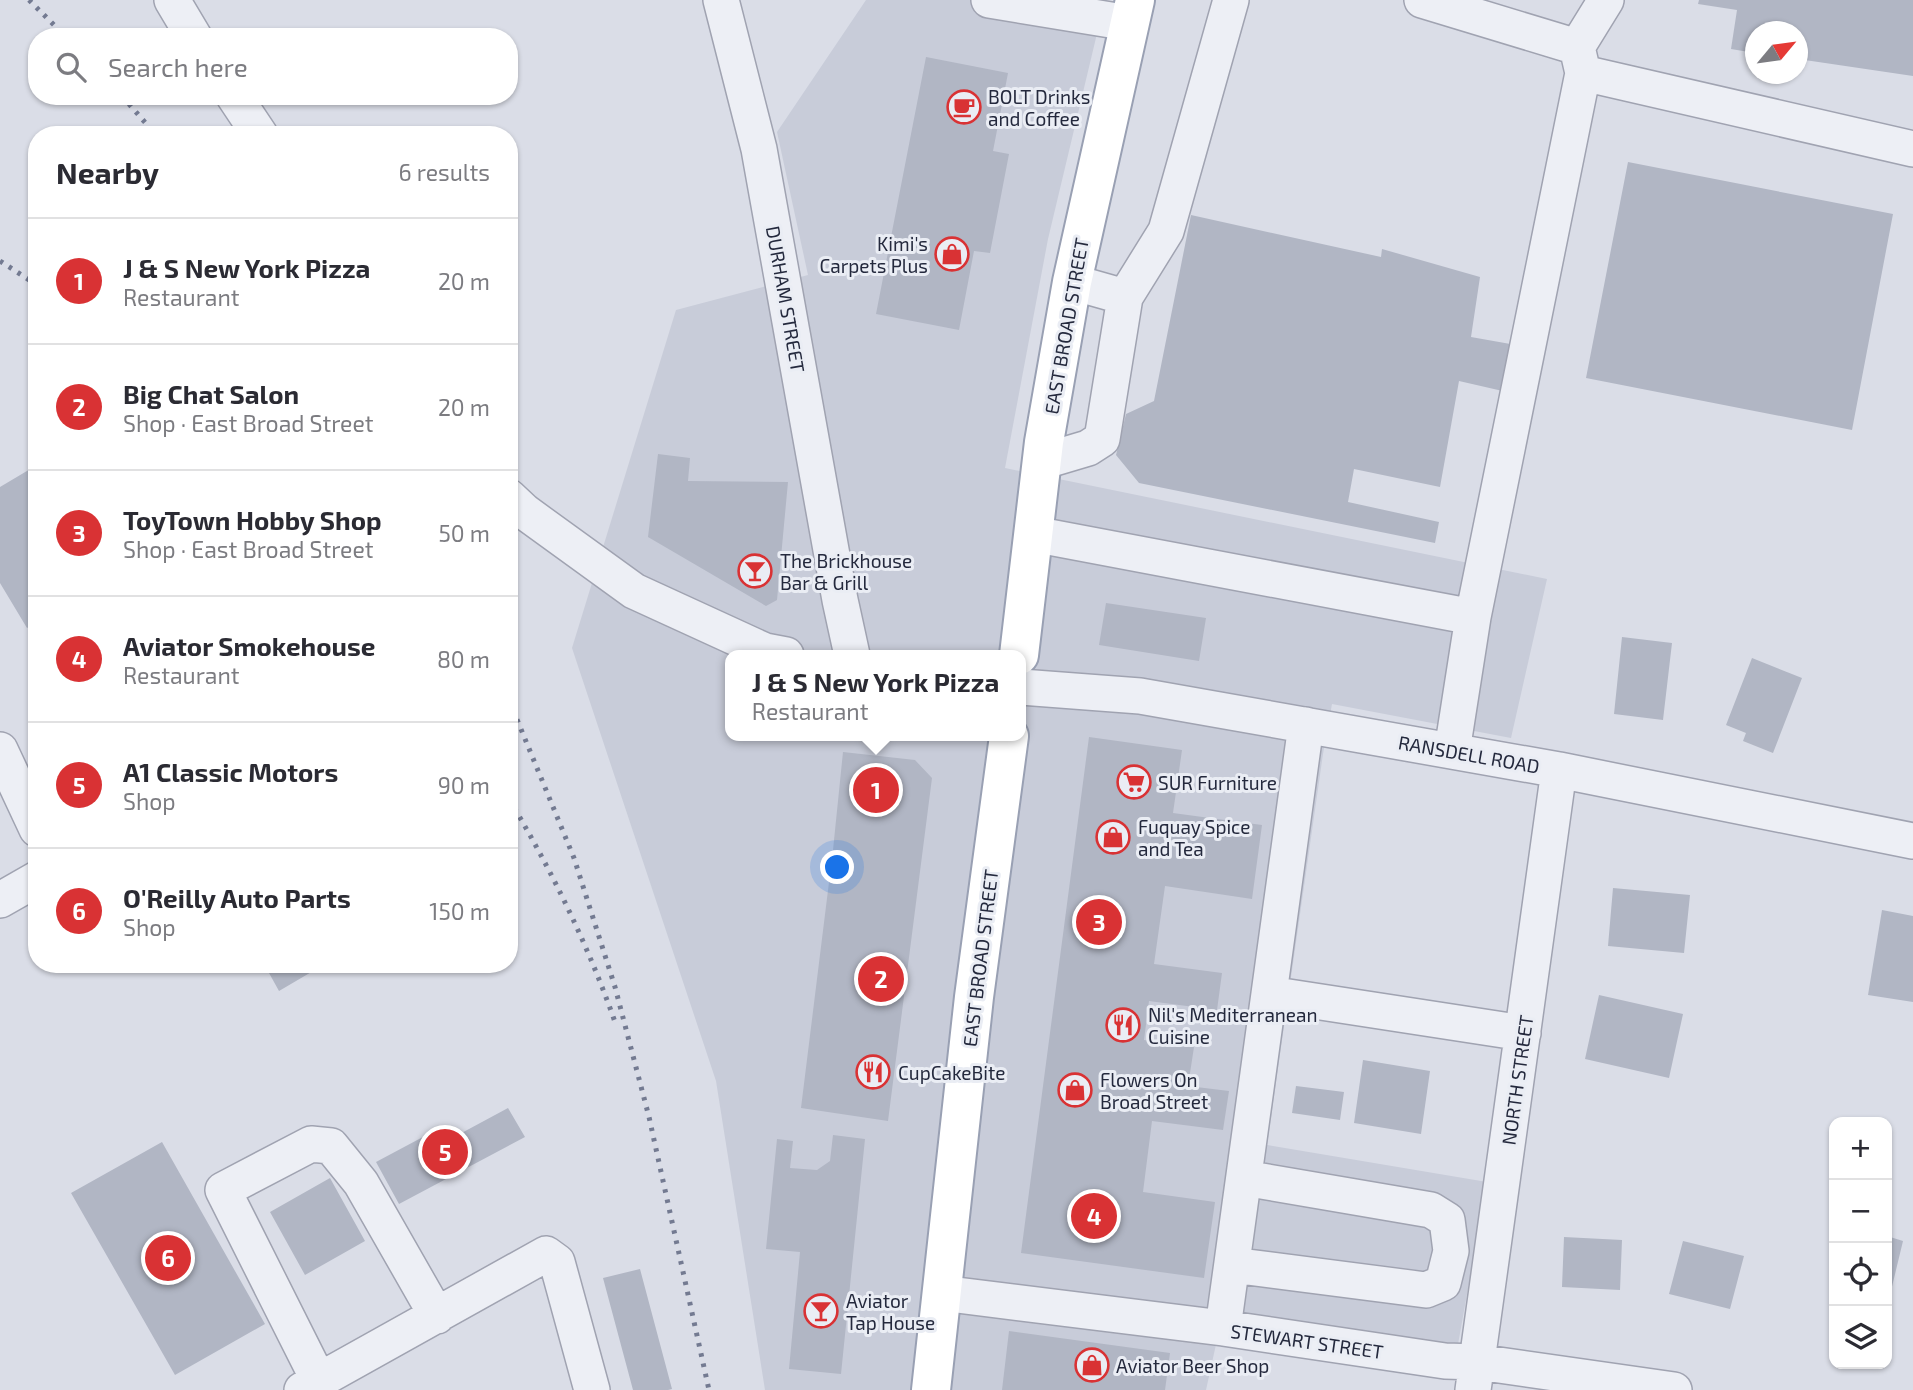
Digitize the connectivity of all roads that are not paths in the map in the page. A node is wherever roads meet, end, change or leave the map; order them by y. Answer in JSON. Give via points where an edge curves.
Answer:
{"nodes":[{"id":1,"x":172,"y":0,"type":"edge"},
{"id":2,"x":721,"y":0,"type":"edge"},
{"id":3,"x":989,"y":0,"type":"edge"},
{"id":4,"x":1231,"y":0,"type":"edge"},
{"id":5,"x":1422,"y":0,"type":"edge"},
{"id":6,"x":1606,"y":0,"type":"edge"},
{"id":7,"x":1040,"y":4,"type":"edge"},
{"id":8,"x":1132,"y":12,"type":"edge"},
{"id":9,"x":189,"y":28,"type":"edge"},
{"id":10,"x":1580,"y":60,"type":"junction"},
{"id":11,"x":240,"y":105,"type":"edge"},
{"id":12,"x":254,"y":126,"type":"edge"},
{"id":13,"x":1913,"y":149,"type":"edge"},
{"id":14,"x":1072,"y":282,"type":"junction"},
{"id":15,"x":1125,"y":297,"type":"junction"},
{"id":16,"x":1041,"y":463,"type":"junction"},
{"id":17,"x":518,"y":505,"type":"edge"},
{"id":18,"x":1033,"y":534,"type":"junction"},
{"id":19,"x":1473,"y":617,"type":"junction"},
{"id":20,"x":765,"y":650,"type":"edge"},
{"id":21,"x":851,"y":650,"type":"edge"},
{"id":22,"x":1020,"y":650,"type":"edge"},
{"id":23,"x":1026,"y":687,"type":"edge"},
{"id":24,"x":1306,"y":725,"type":"junction"},
{"id":25,"x":1008,"y":741,"type":"edge"},
{"id":26,"x":0,"y":750,"type":"edge"},
{"id":27,"x":1452,"y":751,"type":"junction"},
{"id":28,"x":1559,"y":770,"type":"junction"},
{"id":29,"x":28,"y":810,"type":"edge"},
{"id":30,"x":1913,"y":841,"type":"edge"},
{"id":31,"x":28,"y":884,"type":"edge"},
{"id":32,"x":0,"y":900,"type":"edge"},
{"id":33,"x":1269,"y":994,"type":"junction"},
{"id":34,"x":1523,"y":1033,"type":"junction"},
{"id":35,"x":1244,"y":1178,"type":"junction"},
{"id":36,"x":1447,"y":1220,"type":"junction"},
{"id":37,"x":1496,"y":1228,"type":"junction"},
{"id":38,"x":1232,"y":1265,"type":"junction"},
{"id":39,"x":941,"y":1293,"type":"junction"},
{"id":40,"x":437,"y":1316,"type":"junction"},
{"id":41,"x":1223,"y":1328,"type":"junction"},
{"id":42,"x":1476,"y":1376,"type":"edge"},
{"id":43,"x":311,"y":1386,"type":"edge"},
{"id":44,"x":592,"y":1390,"type":"edge"},
{"id":45,"x":931,"y":1390,"type":"edge"},
{"id":46,"x":1674,"y":1390,"type":"edge"}],
"edges":[{"from":1,"to":9,"type":"street"},
{"from":2,"to":21,"type":"street","name":"DURHAM STREET","via":[[759,149]]},
{"from":3,"to":7,"type":"street"},
{"from":4,"to":15,"type":"street","via":[[1166,231]]},
{"from":5,"to":10,"type":"street"},
{"from":6,"to":10,"type":"street"},
{"from":7,"to":8,"type":"street"},
{"from":8,"to":14,"type":"main road","name":"EAST BROAD STREET"},
{"from":10,"to":13,"type":"street"},
{"from":10,"to":19,"type":"street"},
{"from":11,"to":12,"type":"street"},
{"from":14,"to":15,"type":"street"},
{"from":14,"to":16,"type":"main road","name":"EAST BROAD STREET"},
{"from":15,"to":16,"type":"street","via":[[1102,439],[1088,449]]},
{"from":16,"to":18,"type":"main road","name":"EAST BROAD STREET"},
{"from":17,"to":20,"type":"street","via":[[634,591]]},
{"from":18,"to":19,"type":"street"},
{"from":18,"to":22,"type":"main road","name":"EAST BROAD STREET"},
{"from":19,"to":27,"type":"street"},
{"from":23,"to":24,"type":"street","name":"RANSDELL ROAD","via":[[1140,696]]},
{"from":24,"to":27,"type":"street","name":"RANSDELL ROAD"},
{"from":24,"to":33,"type":"street"},
{"from":25,"to":39,"type":"main road","name":"EAST BROAD STREET"},
{"from":26,"to":29,"type":"street"},
{"from":27,"to":28,"type":"street","name":"RANSDELL ROAD"},
{"from":28,"to":30,"type":"street","name":"RANSDELL ROAD"},
{"from":28,"to":34,"type":"street","name":"NORTH STREET"},
{"from":31,"to":32,"type":"street"},
{"from":33,"to":34,"type":"street"},
{"from":33,"to":35,"type":"street"},
{"from":34,"to":37,"type":"street","name":"NORTH STREET"},
{"from":35,"to":36,"type":"street","via":[[1431,1210]]},
{"from":35,"to":38,"type":"street"},
{"from":36,"to":37,"type":"street"},
{"from":36,"to":38,"type":"street","via":[[1451,1251],[1443,1283],[1426,1290]]},
{"from":37,"to":42,"type":"street","name":"NORTH STREET"},
{"from":38,"to":41,"type":"street"},
{"from":39,"to":41,"type":"street","name":"STEWART STREET"},
{"from":39,"to":45,"type":"main road","name":"EAST BROAD STREET"},
{"from":40,"to":43,"type":"street"},
{"from":40,"to":43,"type":"street","via":[[361,1182],[331,1146],[311,1144],[223,1190]]},
{"from":40,"to":44,"type":"street","via":[[546,1254],[557,1262]]},
{"from":41,"to":42,"type":"street","name":"STEWART STREET","via":[[1444,1361]]},
{"from":42,"to":46,"type":"street","name":"STEWART STREET"}]}
